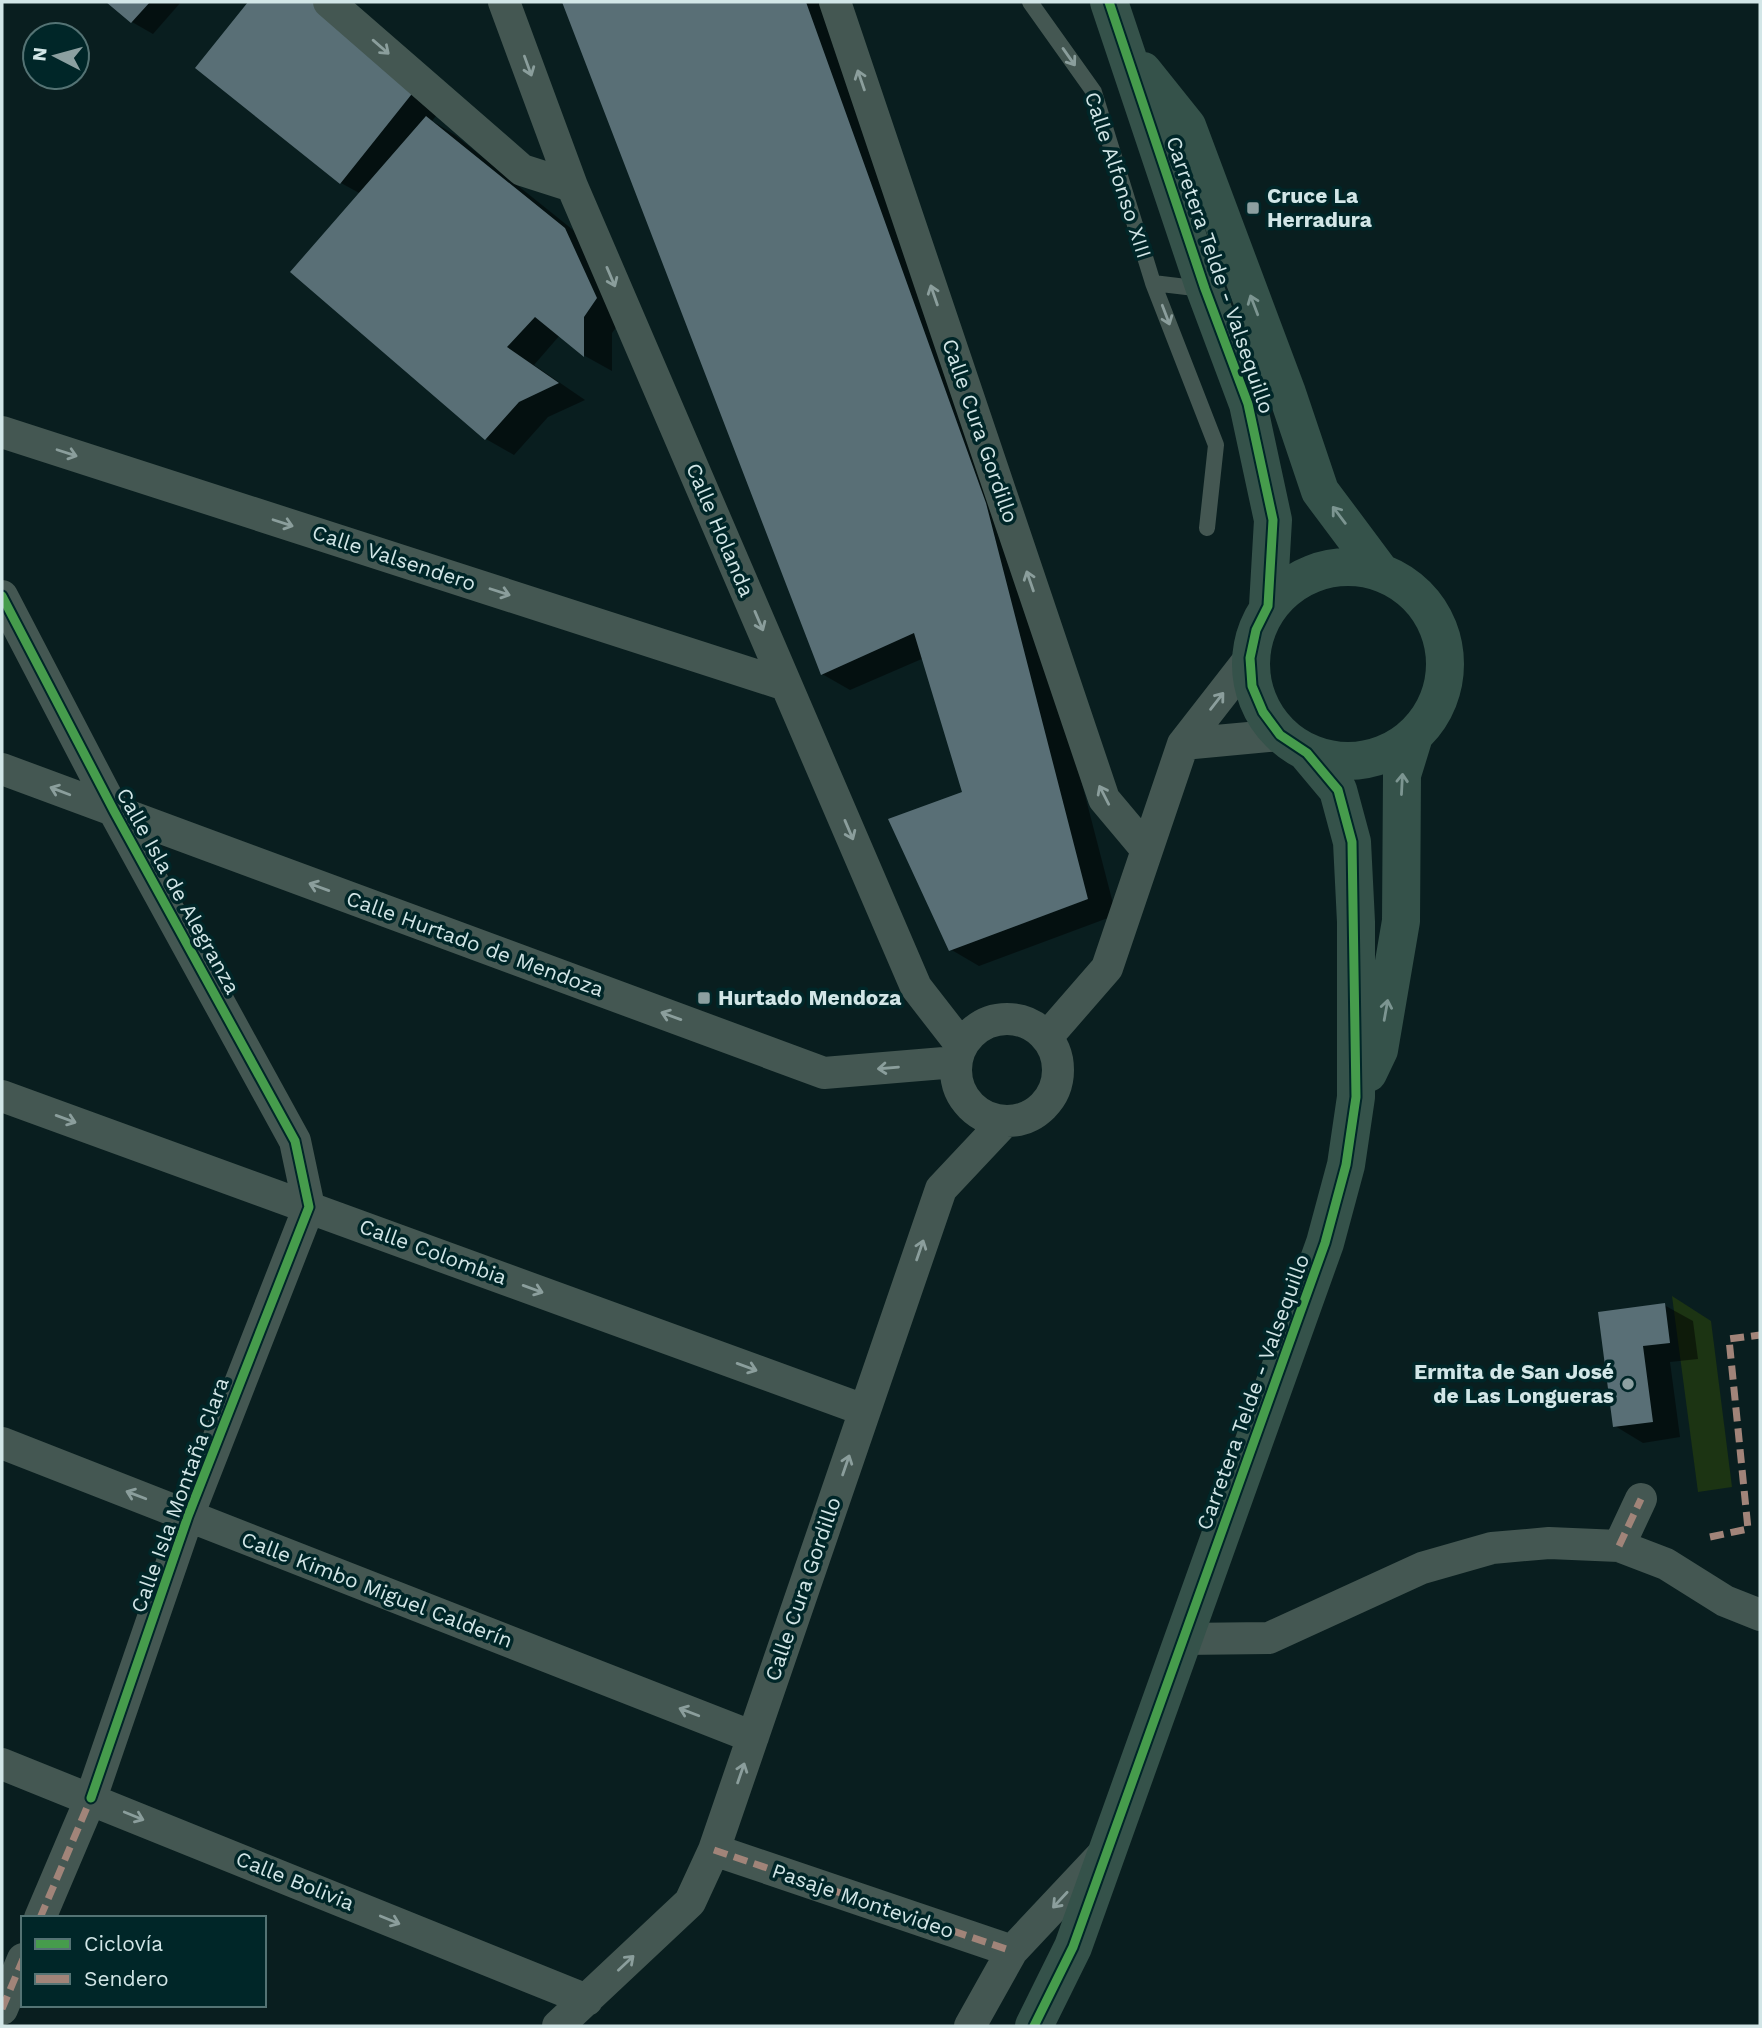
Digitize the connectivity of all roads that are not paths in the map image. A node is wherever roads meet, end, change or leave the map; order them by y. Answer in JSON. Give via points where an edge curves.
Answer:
{"nodes":[{"id":1,"x":329,"y":2,"type":"edge"},
{"id":2,"x":504,"y":2,"type":"edge"},
{"id":3,"x":835,"y":2,"type":"edge"},
{"id":4,"x":1030,"y":2,"type":"edge"},
{"id":5,"x":1109,"y":2,"type":"edge"},
{"id":6,"x":1128,"y":53,"type":"junction"},
{"id":7,"x":572,"y":186,"type":"junction"},
{"id":8,"x":1153,"y":283,"type":"junction"},
{"id":9,"x":1205,"y":289,"type":"junction"},
{"id":10,"x":2,"y":432,"type":"edge"},
{"id":11,"x":1207,"y":528,"type":"dead end"},
{"id":12,"x":1380,"y":570,"type":"junction"},
{"id":13,"x":2,"y":596,"type":"edge"},
{"id":14,"x":1268,"y":606,"type":"junction"},
{"id":15,"x":1250,"y":658,"type":"junction"},
{"id":16,"x":786,"y":685,"type":"junction"},
{"id":17,"x":1414,"y":736,"type":"junction"},
{"id":18,"x":1183,"y":744,"type":"junction"},
{"id":19,"x":1294,"y":744,"type":"junction"},
{"id":20,"x":2,"y":769,"type":"edge"},
{"id":21,"x":114,"y":811,"type":"junction"},
{"id":22,"x":1146,"y":849,"type":"junction"},
{"id":23,"x":1047,"y":1037,"type":"junction"},
{"id":24,"x":959,"y":1054,"type":"junction"},
{"id":25,"x":2,"y":1096,"type":"edge"},
{"id":26,"x":1356,"y":1097,"type":"junction"},
{"id":27,"x":1004,"y":1122,"type":"junction"},
{"id":28,"x":309,"y":1207,"type":"junction"},
{"id":29,"x":864,"y":1410,"type":"junction"},
{"id":30,"x":2,"y":1443,"type":"edge"},
{"id":31,"x":1641,"y":1499,"type":"dead end"},
{"id":32,"x":188,"y":1516,"type":"junction"},
{"id":33,"x":1619,"y":1546,"type":"junction"},
{"id":34,"x":1760,"y":1615,"type":"edge"},
{"id":35,"x":1182,"y":1640,"type":"junction"},
{"id":36,"x":753,"y":1737,"type":"junction"},
{"id":37,"x":2,"y":1764,"type":"edge"},
{"id":38,"x":91,"y":1798,"type":"junction"},
{"id":39,"x":714,"y":1850,"type":"junction"},
{"id":40,"x":1106,"y":1851,"type":"junction"},
{"id":41,"x":41,"y":1916,"type":"edge"},
{"id":42,"x":1012,"y":1951,"type":"junction"},
{"id":43,"x":21,"y":1964,"type":"edge"},
{"id":44,"x":587,"y":2000,"type":"junction"},
{"id":45,"x":2,"y":2009,"type":"edge"},
{"id":46,"x":558,"y":2026,"type":"edge"},
{"id":47,"x":970,"y":2026,"type":"edge"},
{"id":48,"x":1034,"y":2026,"type":"edge"}],
"edges":[{"from":1,"to":7,"type":"street","one_way":true,"via":[[522,170]]},
{"from":2,"to":7,"type":"street","name":"Calle Holanda","one_way":true},
{"from":22,"to":3,"type":"street","name":"Calle Cura Gordillo","one_way":true,"via":[[1104,799]]},
{"from":4,"to":8,"type":"lane","name":"Calle Alfonso XIII","one_way":true,"via":[[1094,92]]},
{"from":5,"to":6,"type":"main road","name":"Carretera Telde - Valsequillo"},
{"from":6,"to":9,"type":"main road","name":"Carretera Telde - Valsequillo"},
{"from":12,"to":6,"type":"main road","name":"Carretera Telde - Valsequillo","one_way":true,"via":[[1320,491],[1187,126]]},
{"from":7,"to":16,"type":"street","name":"Calle Holanda","one_way":true},
{"from":8,"to":9,"type":"lane","name":"Calle Alfonso XIII"},
{"from":8,"to":11,"type":"lane","name":"Calle Alfonso XIII","one_way":true,"via":[[1216,446]]},
{"from":9,"to":14,"type":"main road","name":"Carretera Telde - Valsequillo","via":[[1248,404],[1273,520]]},
{"from":10,"to":16,"type":"street","name":"Calle Valsendero","one_way":true},
{"from":12,"to":14,"type":"main road","via":[[1339,566],[1300,578]]},
{"from":12,"to":17,"type":"main road","via":[[1409,587],[1431,612],[1444,643],[1444,677],[1434,709]]},
{"from":13,"to":21,"type":"street","name":"Calle Isla de Alegranza"},
{"from":14,"to":15,"type":"main road"},
{"from":18,"to":15,"type":"street","one_way":true},
{"from":15,"to":19,"type":"main road","via":[[1252,686],[1263,712]]},
{"from":16,"to":24,"type":"street","name":"Calle Holanda","one_way":true,"via":[[916,988]]},
{"from":17,"to":19,"type":"main road","via":[[1381,756],[1344,762]]},
{"from":26,"to":17,"type":"main road","name":"Carretera Telde - Valsequillo","one_way":true,"via":[[1378,1050],[1401,921],[1402,775]]},
{"from":18,"to":19,"type":"street"},
{"from":18,"to":22,"type":"street"},
{"from":19,"to":26,"type":"main road","name":"Carretera Telde - Valsequillo","via":[[1338,790],[1352,842]]},
{"from":21,"to":20,"type":"street","name":"Calle Hurtado de Mendoza","one_way":true},
{"from":24,"to":21,"type":"street","name":"Calle Hurtado de Mendoza","one_way":true,"via":[[824,1073]]},
{"from":21,"to":28,"type":"street","name":"Calle Isla de Alegranza","via":[[295,1141]]},
{"from":22,"to":23,"type":"street","via":[[1107,968]]},
{"from":23,"to":24,"type":"street","via":[[1023,1020],[1005,1017],[973,1031]]},
{"from":23,"to":27,"type":"street","via":[[1056,1053],[1054,1093],[1038,1111],[1022,1120]]},
{"from":24,"to":27,"type":"street","via":[[958,1088],[967,1103],[981,1115]]},
{"from":25,"to":28,"type":"street","name":"Calle Colombia","one_way":true},
{"from":26,"to":35,"type":"main road","name":"Carretera Telde - Valsequillo","via":[[1346,1165],[1325,1243]]},
{"from":29,"to":27,"type":"street","name":"Calle Cura Gordillo","one_way":true,"via":[[941,1189]]},
{"from":28,"to":29,"type":"street","name":"Calle Colombia","one_way":true},
{"from":28,"to":32,"type":"street","name":"Calle Isla Montaña Clara"},
{"from":36,"to":29,"type":"street","name":"Calle Cura Gordillo","one_way":true},
{"from":32,"to":30,"type":"street","name":"Calle Kimbo Miguel Calderín","one_way":true},
{"from":31,"to":33,"type":"street"},
{"from":36,"to":32,"type":"street","name":"Calle Kimbo Miguel Calderín","one_way":true},
{"from":32,"to":38,"type":"street","name":"Calle Isla Montaña Clara"},
{"from":33,"to":34,"type":"street","via":[[1666,1563],[1726,1601]]},
{"from":33,"to":35,"type":"street","via":[[1549,1543],[1492,1548],[1422,1568],[1269,1638]]},
{"from":35,"to":40,"type":"main road","name":"Carretera Telde - Valsequillo"},
{"from":39,"to":36,"type":"street","name":"Calle Cura Gordillo","one_way":true},
{"from":37,"to":38,"type":"street","name":"Calle Bolivia"},
{"from":38,"to":41,"type":"street","name":"Calle Isla Montaña Clara"},
{"from":38,"to":44,"type":"street","name":"Calle Bolivia","one_way":true},
{"from":39,"to":42,"type":"street","name":"Pasaje Montevideo"},
{"from":44,"to":39,"type":"street","name":"Calle Cura Gordillo","one_way":true,"via":[[690,1902]]},
{"from":40,"to":42,"type":"street","one_way":true},
{"from":40,"to":48,"type":"main road","name":"Carretera Telde - Valsequillo","via":[[1073,1947]]},
{"from":42,"to":47,"type":"street"},
{"from":43,"to":45,"type":"street"},
{"from":44,"to":46,"type":"street","name":"Calle Cura Gordillo"}]}
